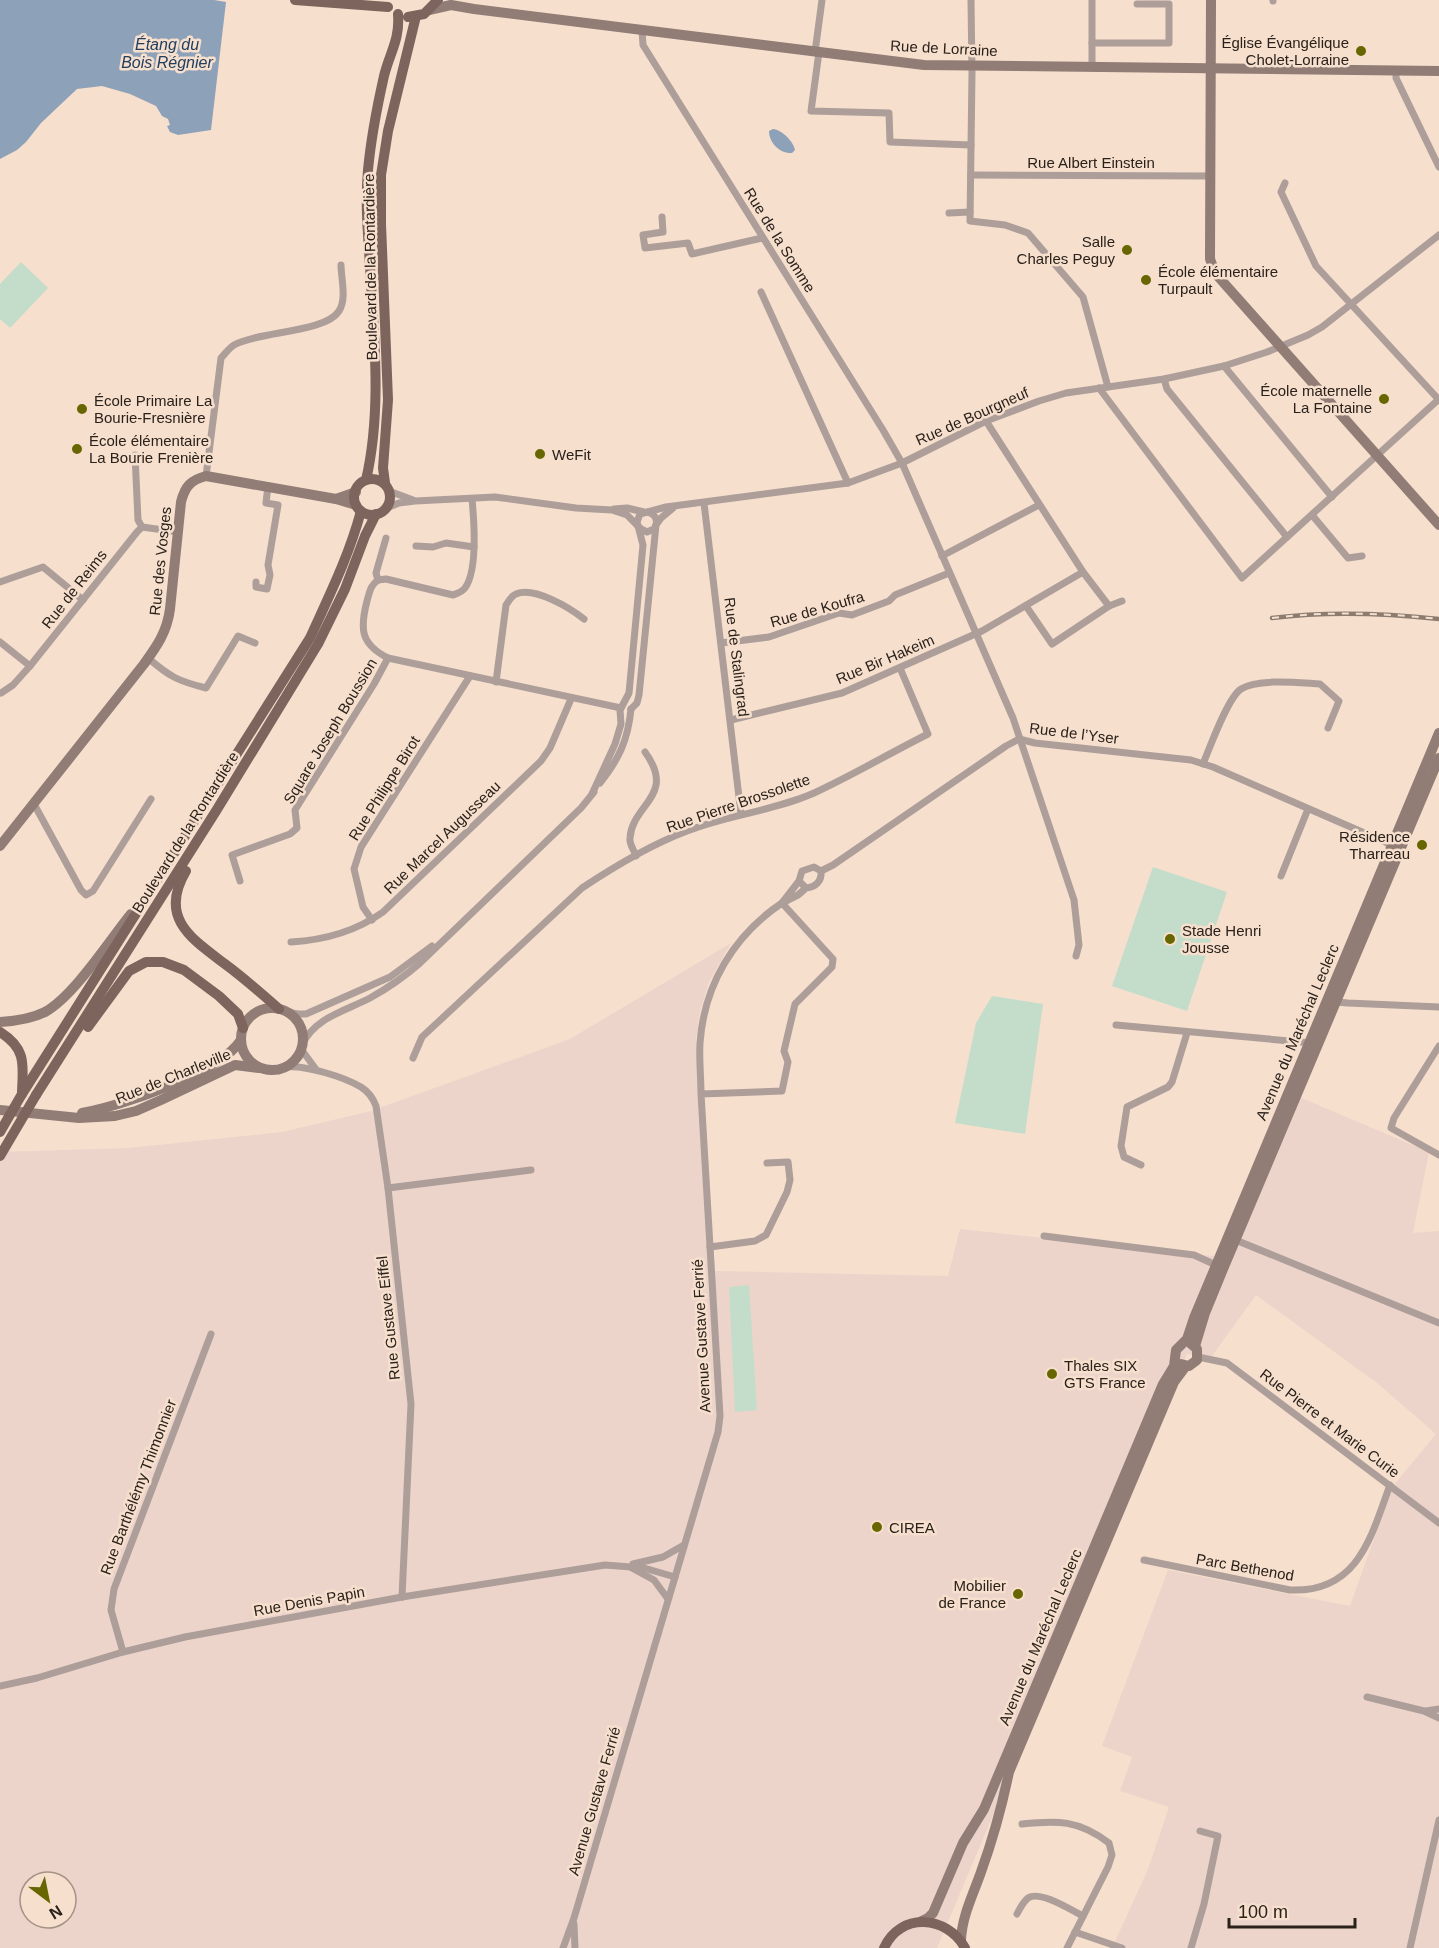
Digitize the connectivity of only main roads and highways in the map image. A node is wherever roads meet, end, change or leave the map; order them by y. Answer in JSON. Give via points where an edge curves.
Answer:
{"nodes":[{"id":1,"x":295,"y":0,"type":"edge"},
{"id":2,"x":438,"y":0,"type":"edge"},
{"id":3,"x":1211,"y":0,"type":"edge"},
{"id":4,"x":449,"y":2,"type":"edge"},
{"id":5,"x":385,"y":3,"type":"edge"},
{"id":6,"x":429,"y":10,"type":"junction"},
{"id":7,"x":398,"y":14,"type":"junction"},
{"id":8,"x":416,"y":16,"type":"junction"},
{"id":9,"x":1210,"y":68,"type":"junction"},
{"id":10,"x":1439,"y":71,"type":"edge"},
{"id":11,"x":366,"y":480,"type":"junction"},
{"id":12,"x":387,"y":487,"type":"junction"},
{"id":13,"x":356,"y":492,"type":"junction"},
{"id":14,"x":336,"y":499,"type":"junction"},
{"id":15,"x":358,"y":508,"type":"junction"},
{"id":16,"x":376,"y":514,"type":"junction"},
{"id":17,"x":1439,"y":525,"type":"edge"},
{"id":18,"x":1439,"y":733,"type":"edge"},
{"id":19,"x":1439,"y":758,"type":"edge"},
{"id":20,"x":216,"y":812,"type":"junction"},
{"id":21,"x":0,"y":846,"type":"edge"},
{"id":22,"x":148,"y":896,"type":"junction"},
{"id":23,"x":1333,"y":997,"type":"junction"},
{"id":24,"x":283,"y":1011,"type":"junction"},
{"id":25,"x":0,"y":1022,"type":"edge"},
{"id":26,"x":243,"y":1028,"type":"junction"},
{"id":27,"x":0,"y":1032,"type":"edge"},
{"id":28,"x":240,"y":1040,"type":"junction"},
{"id":29,"x":60,"y":1059,"type":"junction"},
{"id":30,"x":259,"y":1068,"type":"junction"},
{"id":31,"x":22,"y":1094,"type":"junction"},
{"id":32,"x":0,"y":1110,"type":"edge"},
{"id":33,"x":61,"y":1116,"type":"junction"},
{"id":34,"x":0,"y":1132,"type":"edge"},
{"id":35,"x":0,"y":1156,"type":"edge"},
{"id":36,"x":1192,"y":1349,"type":"junction"},
{"id":37,"x":1176,"y":1357,"type":"junction"},
{"id":38,"x":1186,"y":1366,"type":"junction"},
{"id":39,"x":920,"y":1922,"type":"junction"},
{"id":40,"x":963,"y":1944,"type":"edge"},
{"id":41,"x":883,"y":1946,"type":"edge"}],
"edges":[{"from":1,"to":5,"type":"main road"},
{"from":2,"to":6,"type":"main road"},
{"from":3,"to":9,"type":"main road"},
{"from":4,"to":6,"type":"main road","name":"Rue de Lorraine"},
{"from":4,"to":9,"type":"main road","name":"Rue de Lorraine","via":[[474,9],[924,65]]},
{"from":5,"to":7,"type":"main road"},
{"from":6,"to":8,"type":"main road"},
{"from":7,"to":8,"type":"main road"},
{"from":7,"to":11,"type":"main road","name":"Boulevard de la Rontardière","via":[[400,31],[385,72],[373,125],[368,173],[375,399]]},
{"from":8,"to":12,"type":"main road","name":"Boulevard de la Rontardière","via":[[381,175],[388,400],[382,468]]},
{"from":9,"to":10,"type":"main road","name":"Rue de Lorraine"},
{"from":9,"to":17,"type":"main road","via":[[1210,259],[1215,273]]},
{"from":11,"to":12,"type":"main road","via":[[374,479]]},
{"from":11,"to":13,"type":"main road"},
{"from":12,"to":16,"type":"main road","via":[[387,508]]},
{"from":13,"to":14,"type":"main road"},
{"from":13,"to":15,"type":"main road"},
{"from":14,"to":15,"type":"main road"},
{"from":14,"to":21,"type":"main road","name":"Rue des Vosges","via":[[206,476],[195,479],[184,491],[167,626],[148,658]]},
{"from":15,"to":16,"type":"main road","via":[[365,514]]},
{"from":15,"to":22,"type":"main road","name":"Boulevard de la Rontardière","via":[[355,534],[310,638]]},
{"from":16,"to":20,"type":"main road","name":"Boulevard de la Rontardière","via":[[318,644]]},
{"from":18,"to":23,"type":"main road","name":"Avenue du Maréchal Leclerc"},
{"from":19,"to":23,"type":"main road","name":"Avenue du Maréchal Leclerc"},
{"from":20,"to":24,"type":"main road","via":[[180,881],[177,914],[183,929],[194,940]]},
{"from":20,"to":29,"type":"main road","name":"Boulevard de la Rontardière"},
{"from":22,"to":25,"type":"main road","via":[[61,1000],[28,1019]]},
{"from":22,"to":31,"type":"main road","name":"Boulevard de la Rontardière"},
{"from":23,"to":36,"type":"main road","name":"Avenue du Maréchal Leclerc","via":[[1220,1267]]},
{"from":24,"to":26,"type":"main road","via":[[270,1008],[253,1014]]},
{"from":24,"to":30,"type":"main road","via":[[300,1026],[301,1047],[286,1067]]},
{"from":26,"to":28,"type":"main road"},
{"from":26,"to":29,"type":"main road","via":[[234,1010],[184,970],[164,962],[146,962],[129,971]]},
{"from":27,"to":31,"type":"main road","via":[[21,1055]]},
{"from":28,"to":30,"type":"main road","via":[[246,1057]]},
{"from":28,"to":33,"type":"main road","name":"Rue de Charleville","via":[[225,1058],[134,1101]]},
{"from":29,"to":35,"type":"main road","name":"Boulevard de la Rontardière","bridge":true},
{"from":30,"to":33,"type":"main road","name":"Rue de Charleville","via":[[235,1065],[136,1111],[96,1118]]},
{"from":31,"to":34,"type":"main road","name":"Boulevard de la Rontardière","bridge":true},
{"from":32,"to":33,"type":"main road","name":"Rue de Charleville"},
{"from":36,"to":37,"type":"main road","name":"Avenue du Maréchal Leclerc","via":[[1178,1347]]},
{"from":36,"to":38,"type":"main road","name":"Avenue du Maréchal Leclerc","via":[[1192,1365]]},
{"from":37,"to":38,"type":"main road"},
{"from":37,"to":39,"type":"main road","name":"Avenue du Maréchal Leclerc","via":[[984,1809],[963,1843],[933,1913]]},
{"from":38,"to":40,"type":"main road","name":"Avenue du Maréchal Leclerc","via":[[1173,1382],[1009,1772],[1004,1800],[962,1924]]},
{"from":39,"to":40,"type":"main road","via":[[950,1929]]},
{"from":39,"to":41,"type":"main road","via":[[901,1929]]}]}
